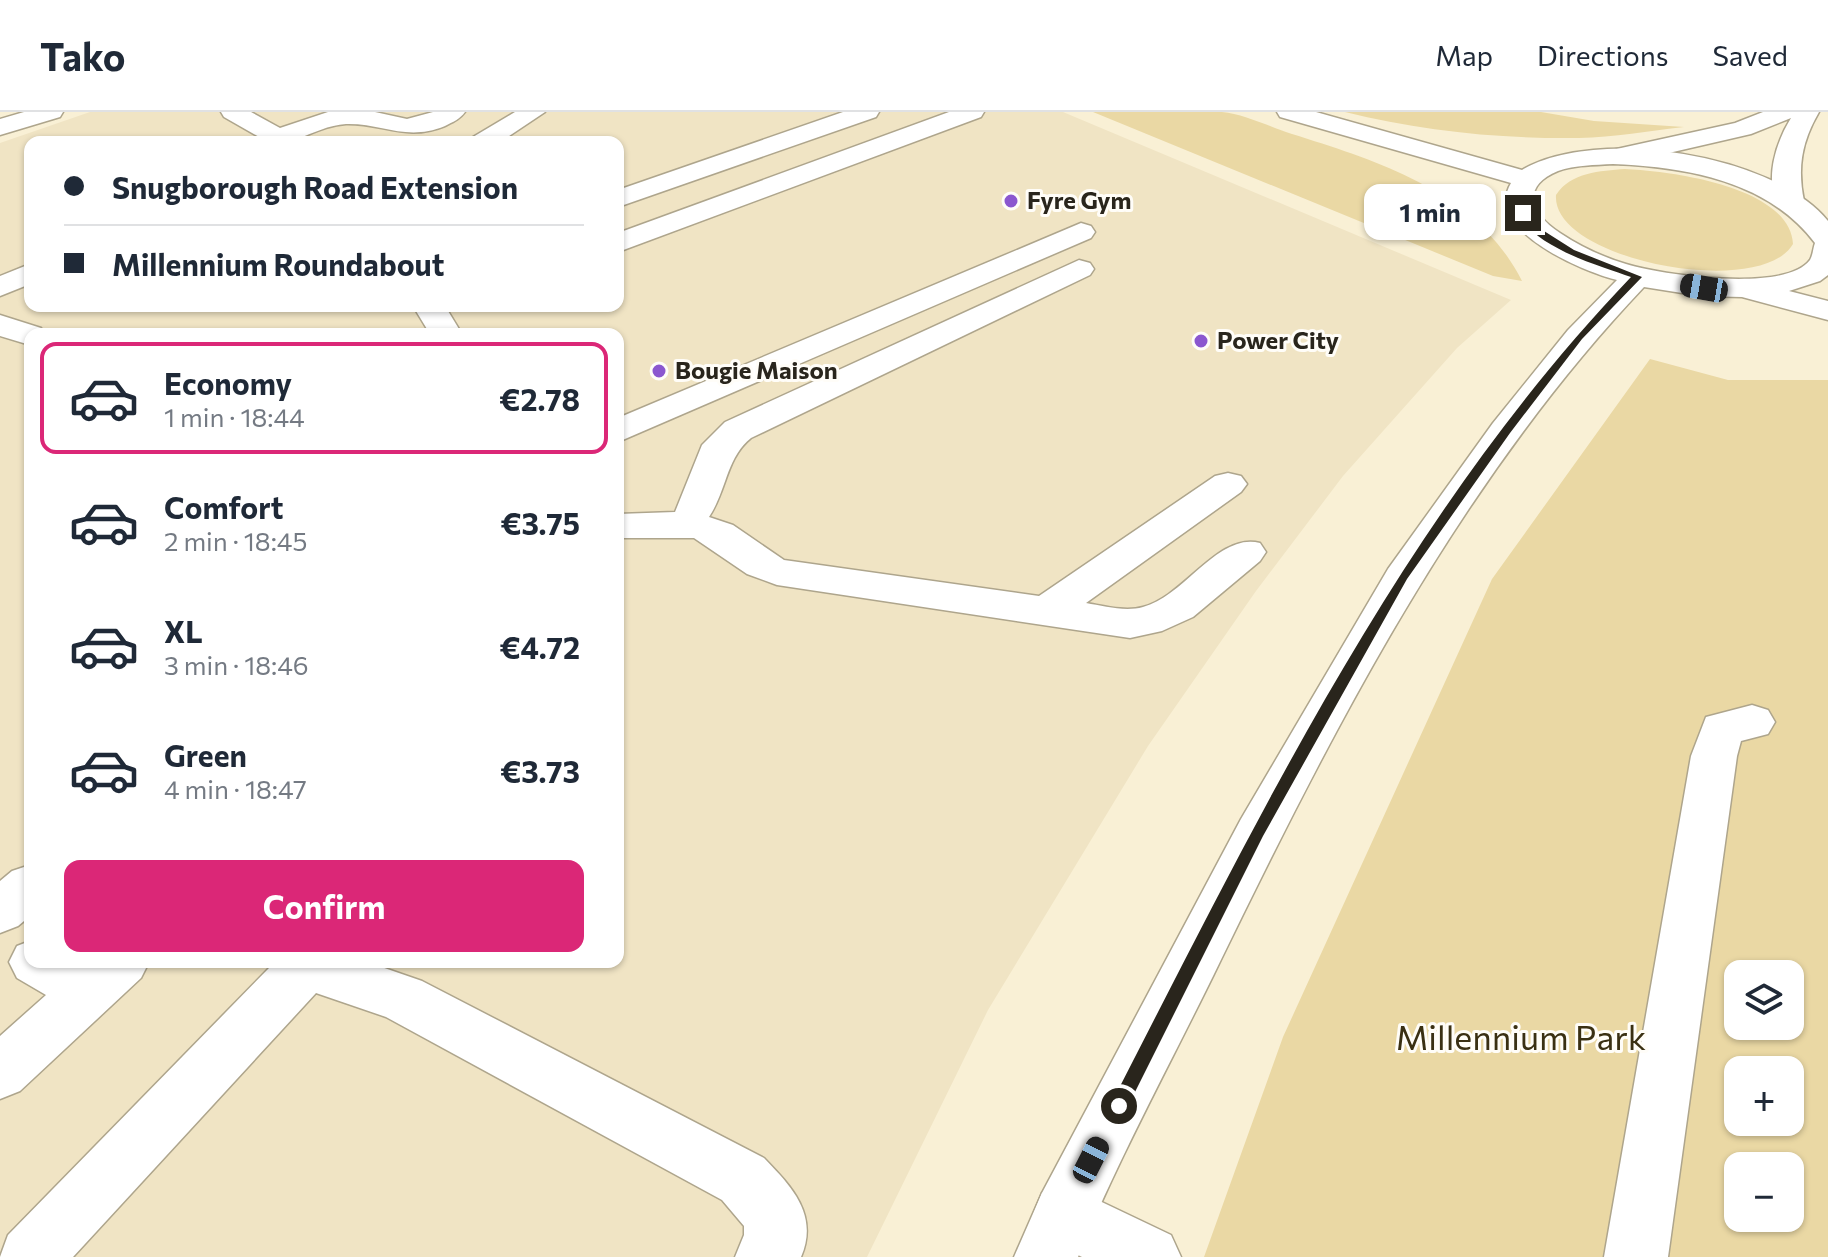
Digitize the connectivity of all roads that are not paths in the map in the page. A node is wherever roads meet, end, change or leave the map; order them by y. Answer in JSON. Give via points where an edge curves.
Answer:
{"nodes":[{"id":1,"x":233,"y":112,"type":"edge"},
{"id":2,"x":453,"y":112,"type":"edge"},
{"id":3,"x":533,"y":112,"type":"edge"},
{"id":4,"x":867,"y":112,"type":"edge"},
{"id":5,"x":972,"y":112,"type":"edge"},
{"id":6,"x":1289,"y":112,"type":"edge"},
{"id":7,"x":1785,"y":112,"type":"edge"},
{"id":8,"x":1807,"y":112,"type":"edge"},
{"id":9,"x":44,"y":113,"type":"edge"},
{"id":10,"x":329,"y":116,"type":"edge"},
{"id":11,"x":0,"y":127,"type":"edge"},
{"id":12,"x":275,"y":136,"type":"edge"},
{"id":13,"x":290,"y":136,"type":"edge"},
{"id":14,"x":492,"y":136,"type":"edge"},
{"id":15,"x":1621,"y":156,"type":"junction"},
{"id":16,"x":1526,"y":179,"type":"junction"},
{"id":17,"x":624,"y":197,"type":"edge"},
{"id":18,"x":1790,"y":201,"type":"junction"},
{"id":19,"x":1081,"y":232,"type":"dead end"},
{"id":20,"x":624,"y":241,"type":"edge"},
{"id":21,"x":1828,"y":243,"type":"edge"},
{"id":22,"x":1079,"y":269,"type":"dead end"},
{"id":23,"x":24,"y":276,"type":"edge"},
{"id":24,"x":1637,"y":277,"type":"junction"},
{"id":25,"x":0,"y":287,"type":"edge"},
{"id":26,"x":1747,"y":289,"type":"junction"},
{"id":27,"x":1828,"y":311,"type":"edge"},
{"id":28,"x":0,"y":325,"type":"edge"},
{"id":29,"x":24,"y":333,"type":"edge"},
{"id":30,"x":24,"y":335,"type":"edge"},
{"id":31,"x":0,"y":342,"type":"edge"},
{"id":32,"x":624,"y":428,"type":"edge"},
{"id":33,"x":1228,"y":484,"type":"dead end"},
{"id":34,"x":685,"y":525,"type":"junction"},
{"id":35,"x":624,"y":526,"type":"edge"},
{"id":36,"x":1246,"y":552,"type":"dead end"},
{"id":37,"x":1044,"y":613,"type":"junction"},
{"id":38,"x":1752,"y":722,"type":"dead end"},
{"id":39,"x":24,"y":891,"type":"edge"},
{"id":40,"x":0,"y":911,"type":"edge"},
{"id":41,"x":0,"y":940,"type":"edge"},
{"id":42,"x":24,"y":954,"type":"edge"},
{"id":43,"x":64,"y":968,"type":"edge"},
{"id":44,"x":297,"y":968,"type":"edge"},
{"id":45,"x":309,"y":968,"type":"edge"},
{"id":46,"x":105,"y":977,"type":"edge"},
{"id":47,"x":0,"y":1072,"type":"edge"},
{"id":48,"x":1055,"y":1236,"type":"edge"},
{"id":49,"x":30,"y":1257,"type":"edge"},
{"id":50,"x":767,"y":1257,"type":"edge"},
{"id":51,"x":1149,"y":1257,"type":"edge"},
{"id":52,"x":1636,"y":1257,"type":"edge"}],
"edges":[{"from":1,"to":12,"type":"main road"},
{"from":2,"to":10,"type":"main road","via":[[414,129]]},
{"from":3,"to":14,"type":"main road"},
{"from":4,"to":17,"type":"main road"},
{"from":5,"to":20,"type":"main road"},
{"from":6,"to":16,"type":"main road"},
{"from":7,"to":15,"type":"main road","via":[[1742,129]]},
{"from":8,"to":18,"type":"main road","via":[[1790,139],[1785,179]]},
{"from":9,"to":11,"type":"main road"},
{"from":10,"to":13,"type":"main road"},
{"from":15,"to":16,"type":"main road","via":[[1579,158],[1547,166]]},
{"from":15,"to":18,"type":"main road","via":[[1713,170]]},
{"from":16,"to":24,"type":"main road","via":[[1518,195],[1523,213],[1541,233],[1571,252]]},
{"from":18,"to":21,"type":"main road","via":[[1815,220]]},
{"from":19,"to":32,"type":"main road"},
{"from":21,"to":26,"type":"main road","via":[[1827,260],[1812,274]]},
{"from":22,"to":34,"type":"main road","via":[[738,430],[720,445],[699,504]]},
{"from":23,"to":25,"type":"main road"},
{"from":24,"to":26,"type":"main road"},
{"from":24,"to":48,"type":"main road","via":[[1579,337],[1402,578],[1258,833]]},
{"from":26,"to":27,"type":"main road"},
{"from":28,"to":29,"type":"main road"},
{"from":30,"to":31,"type":"main road"},
{"from":33,"to":37,"type":"main road"},
{"from":34,"to":35,"type":"main road"},
{"from":34,"to":37,"type":"main road","via":[[707,528],[777,572]]},
{"from":36,"to":37,"type":"main road","via":[[1171,614],[1147,623]]},
{"from":38,"to":52,"type":"main road","via":[[1722,729],[1714,756]]},
{"from":39,"to":40,"type":"main road"},
{"from":41,"to":42,"type":"main road"},
{"from":43,"to":46,"type":"main road"},
{"from":44,"to":49,"type":"main road"},
{"from":45,"to":50,"type":"main road","via":[[403,998],[743,1179],[775,1214],[776,1242]]},
{"from":46,"to":47,"type":"main road"},
{"from":48,"to":51,"type":"main road"}]}
